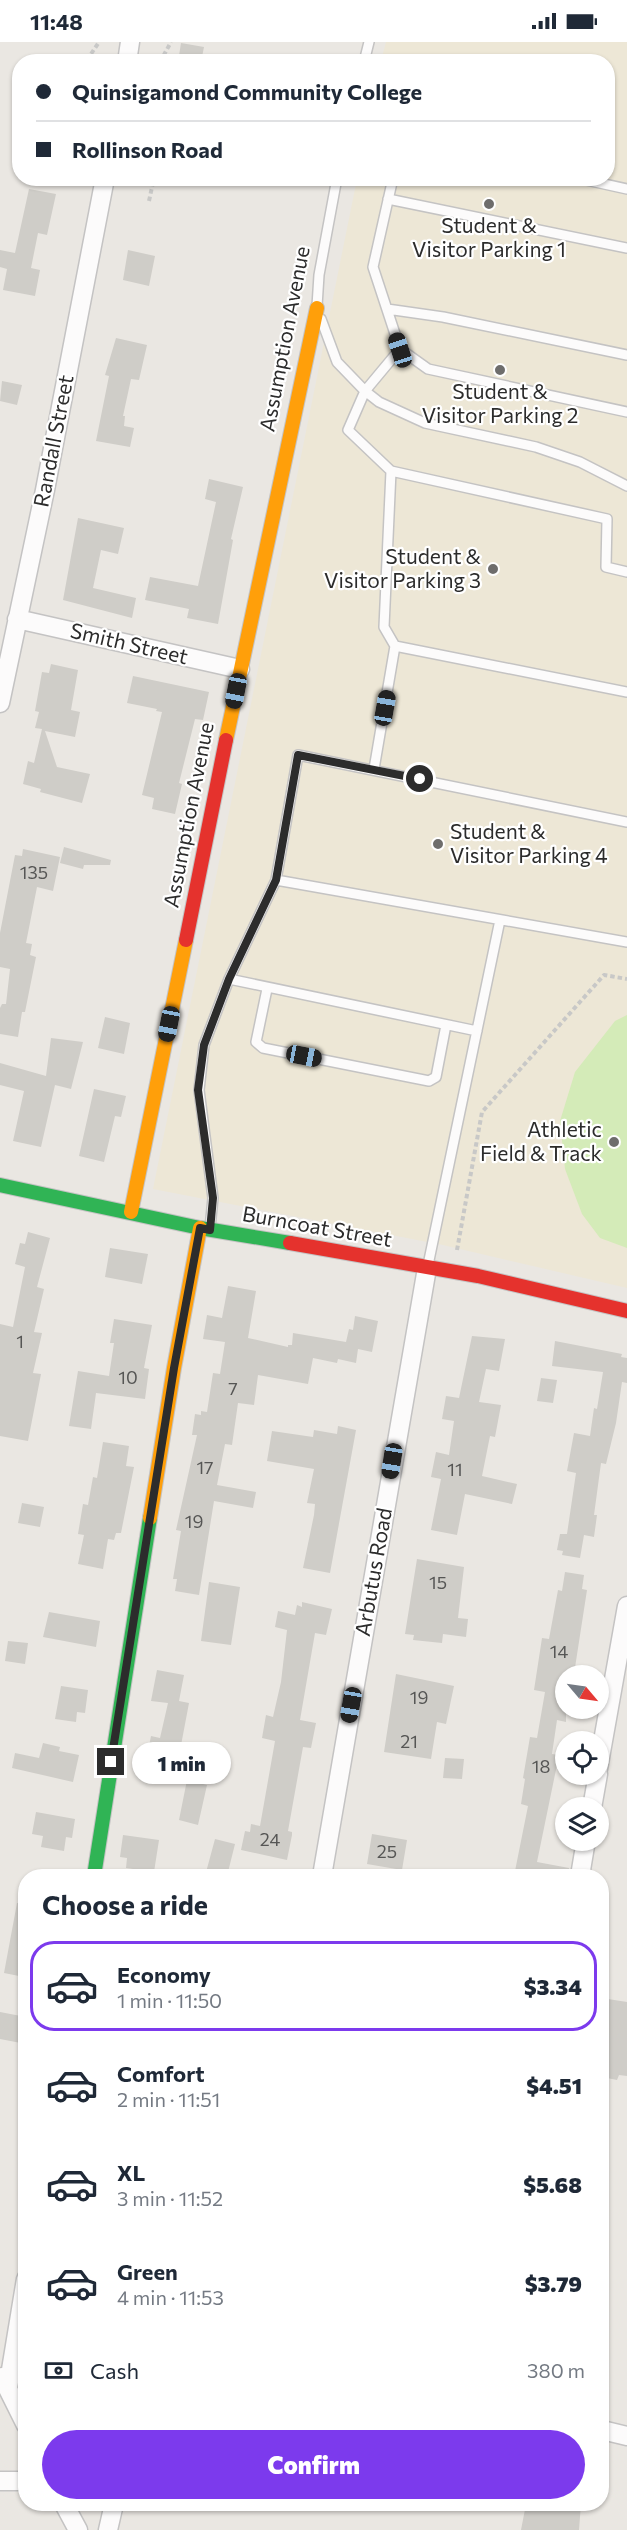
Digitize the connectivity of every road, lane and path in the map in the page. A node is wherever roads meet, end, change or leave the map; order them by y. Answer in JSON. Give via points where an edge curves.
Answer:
{"nodes":[{"id":1,"x":103,"y":186,"type":"edge"},
{"id":2,"x":152,"y":186,"type":"edge"},
{"id":3,"x":336,"y":186,"type":"edge"},
{"id":4,"x":391,"y":186,"type":"edge"},
{"id":5,"x":388,"y":199,"type":"junction"},
{"id":6,"x":149,"y":201,"type":"dead end"},
{"id":7,"x":627,"y":248,"type":"edge"},
{"id":8,"x":317,"y":308,"type":"junction"},
{"id":9,"x":387,"y":309,"type":"junction"},
{"id":10,"x":400,"y":350,"type":"junction"},
{"id":11,"x":627,"y":355,"type":"edge"},
{"id":12,"x":365,"y":391,"type":"junction"},
{"id":13,"x":627,"y":412,"type":"edge"},
{"id":14,"x":391,"y":471,"type":"junction"},
{"id":15,"x":627,"y":486,"type":"edge"},
{"id":16,"x":627,"y":572,"type":"edge"},
{"id":17,"x":17,"y":619,"type":"junction"},
{"id":18,"x":395,"y":646,"type":"junction"},
{"id":19,"x":240,"y":669,"type":"junction"},
{"id":20,"x":627,"y":692,"type":"edge"},
{"id":21,"x":0,"y":703,"type":"edge"},
{"id":22,"x":374,"y":769,"type":"junction"},
{"id":23,"x":627,"y":822,"type":"edge"},
{"id":24,"x":276,"y":880,"type":"junction"},
{"id":25,"x":500,"y":920,"type":"junction"},
{"id":26,"x":627,"y":942,"type":"edge"},
{"id":27,"x":229,"y":979,"type":"junction"},
{"id":28,"x":627,"y":979,"type":"edge"},
{"id":29,"x":267,"y":988,"type":"junction"},
{"id":30,"x":446,"y":1025,"type":"junction"},
{"id":31,"x":477,"y":1031,"type":"junction"},
{"id":32,"x":0,"y":1185,"type":"edge"},
{"id":33,"x":131,"y":1212,"type":"junction"},
{"id":34,"x":205,"y":1229,"type":"junction"},
{"id":35,"x":456,"y":1253,"type":"dead end"},
{"id":36,"x":427,"y":1268,"type":"junction"},
{"id":37,"x":627,"y":1311,"type":"edge"},
{"id":38,"x":627,"y":1606,"type":"edge"},
{"id":39,"x":605,"y":1731,"type":"edge"},
{"id":40,"x":584,"y":1851,"type":"edge"},
{"id":41,"x":94,"y":1869,"type":"edge"},
{"id":42,"x":323,"y":1869,"type":"edge"},
{"id":43,"x":581,"y":1869,"type":"edge"},
{"id":44,"x":18,"y":2316,"type":"edge"},
{"id":45,"x":4,"y":2380,"type":"edge"},
{"id":46,"x":18,"y":2409,"type":"edge"},
{"id":47,"x":609,"y":2432,"type":"edge"},
{"id":48,"x":627,"y":2436,"type":"edge"},
{"id":49,"x":0,"y":2481,"type":"edge"},
{"id":50,"x":18,"y":2481,"type":"edge"},
{"id":51,"x":68,"y":2511,"type":"edge"},
{"id":52,"x":112,"y":2511,"type":"edge"},
{"id":53,"x":78,"y":2530,"type":"edge"},
{"id":54,"x":108,"y":2530,"type":"edge"}],
"edges":[{"from":1,"to":17,"type":"street","name":"Randall Street"},
{"from":2,"to":6,"type":"path"},
{"from":3,"to":8,"type":"lane","name":"Assumption Avenue","via":[[319,275]]},
{"from":4,"to":5,"type":"lane"},
{"from":5,"to":7,"type":"lane"},
{"from":5,"to":9,"type":"lane","via":[[373,267]]},
{"from":8,"to":12,"type":"lane","via":[[337,362]]},
{"from":8,"to":19,"type":"street","name":"Assumption Avenue"},
{"from":9,"to":10,"type":"lane"},
{"from":9,"to":11,"type":"lane"},
{"from":10,"to":12,"type":"lane"},
{"from":10,"to":13,"type":"lane","via":[[428,369]]},
{"from":12,"to":14,"type":"lane","via":[[348,429]]},
{"from":12,"to":15,"type":"lane","via":[[379,402],[425,423],[536,447],[580,462]]},
{"from":14,"to":16,"type":"lane","via":[[607,519],[606,567]]},
{"from":14,"to":18,"type":"lane","via":[[384,627]]},
{"from":17,"to":19,"type":"street","name":"Smith Street"},
{"from":17,"to":21,"type":"street","name":"Randall Street"},
{"from":18,"to":20,"type":"lane"},
{"from":18,"to":22,"type":"lane"},
{"from":19,"to":33,"type":"street","name":"Assumption Avenue"},
{"from":22,"to":23,"type":"lane"},
{"from":22,"to":24,"type":"lane","via":[[298,755]]},
{"from":24,"to":25,"type":"lane"},
{"from":24,"to":27,"type":"lane"},
{"from":25,"to":26,"type":"lane"},
{"from":25,"to":31,"type":"lane"},
{"from":27,"to":29,"type":"lane"},
{"from":27,"to":34,"type":"lane","via":[[204,1045],[198,1090],[213,1198]]},
{"from":28,"to":35,"type":"path","via":[[604,975],[482,1112]]},
{"from":29,"to":30,"type":"lane"},
{"from":29,"to":30,"type":"lane","via":[[256,1042],[263,1048],[429,1081],[436,1077]]},
{"from":30,"to":31,"type":"lane"},
{"from":31,"to":36,"type":"lane"},
{"from":32,"to":33,"type":"street","name":"Burncoat Street"},
{"from":33,"to":34,"type":"street","name":"Burncoat Street"},
{"from":34,"to":36,"type":"street","name":"Burncoat Street"},
{"from":34,"to":41,"type":"street","via":[[174,1368]]},
{"from":36,"to":37,"type":"street","name":"Burncoat Street","via":[[528,1286]]},
{"from":36,"to":42,"type":"street","name":"Arbutus Road"},
{"from":38,"to":39,"type":"street"},
{"from":40,"to":43,"type":"street"},
{"from":44,"to":45,"type":"street"},
{"from":45,"to":46,"type":"street"},
{"from":47,"to":48,"type":"street"},
{"from":49,"to":50,"type":"street"},
{"from":51,"to":53,"type":"street"},
{"from":52,"to":54,"type":"street"}]}
